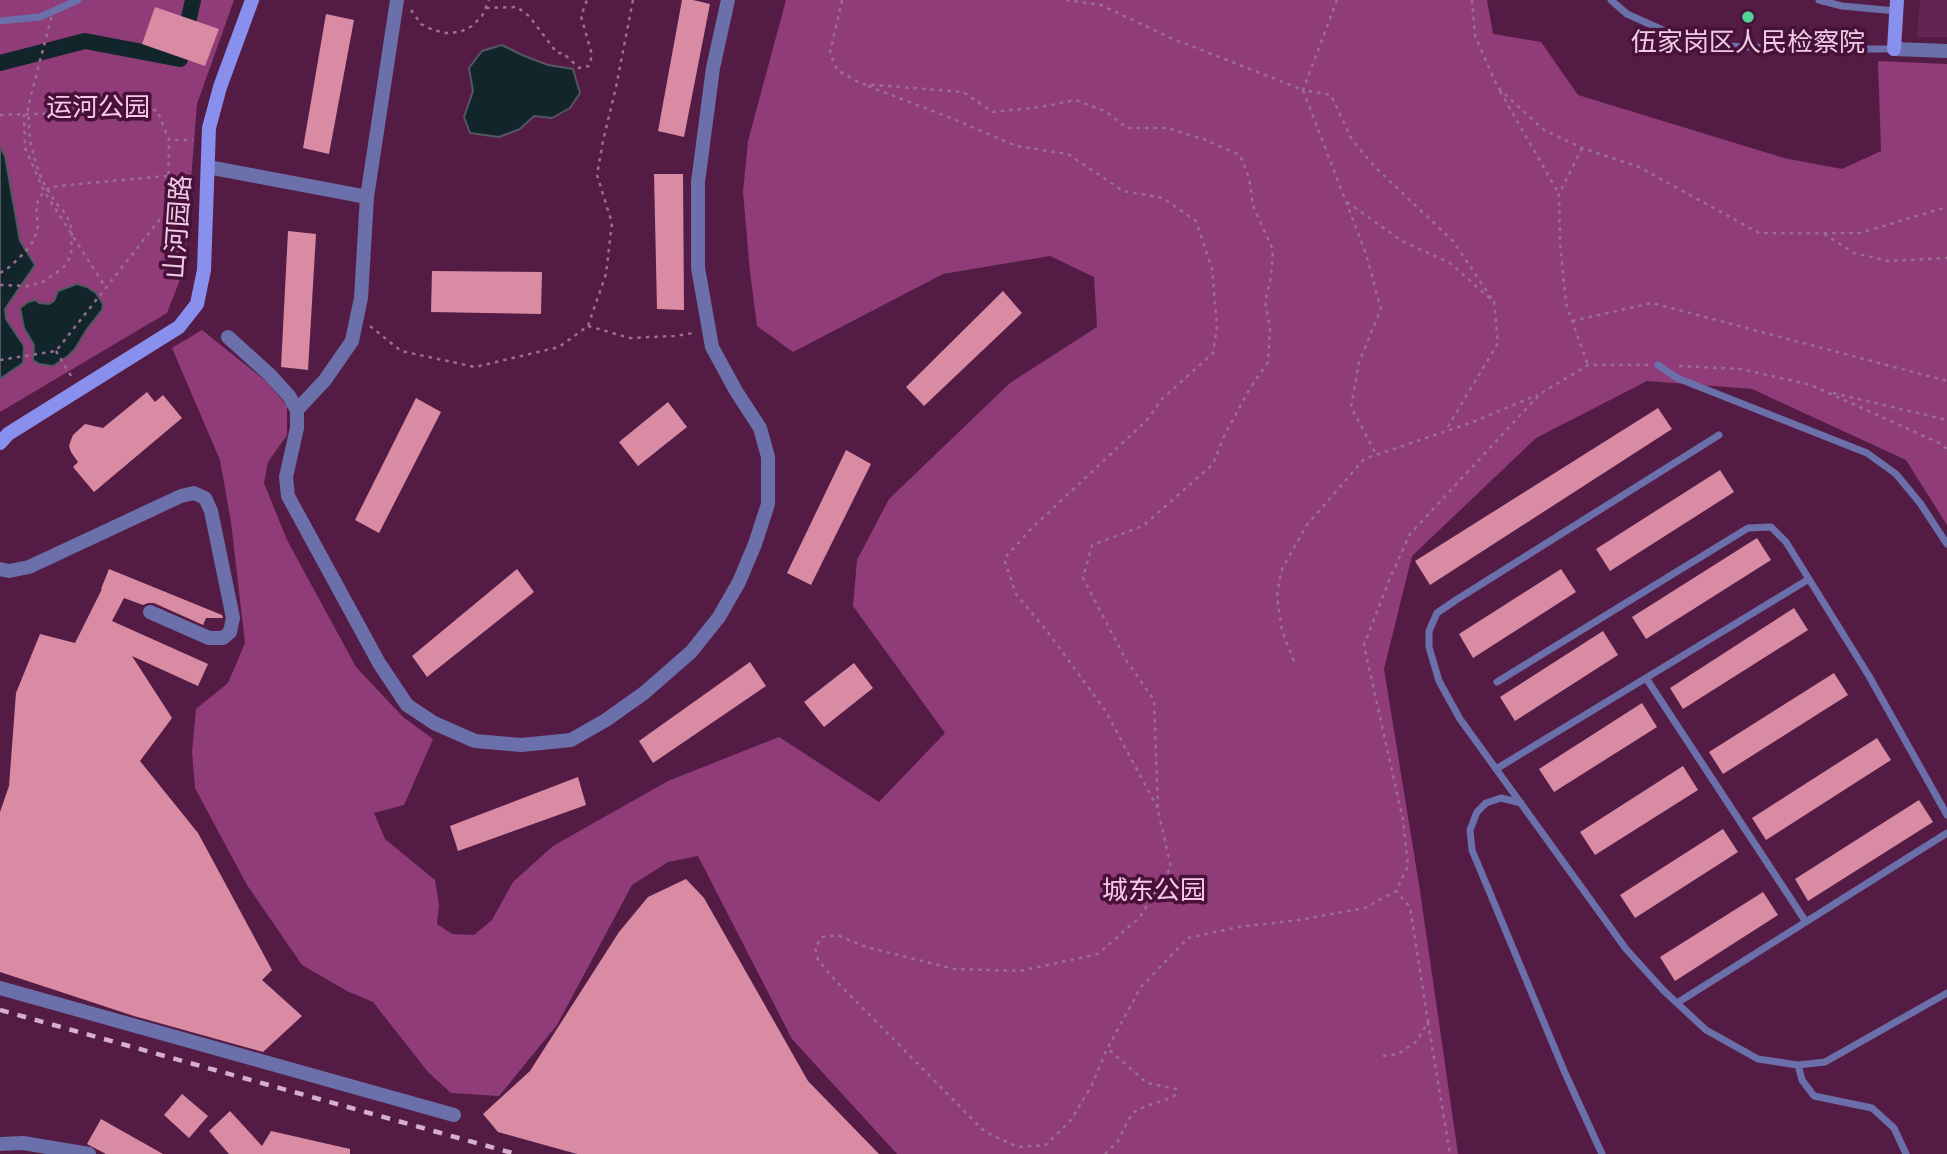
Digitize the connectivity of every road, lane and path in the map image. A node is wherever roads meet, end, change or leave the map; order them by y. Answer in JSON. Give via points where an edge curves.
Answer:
{"nodes":[{"id":1,"x":78,"y":0,"type":"edge"},
{"id":2,"x":252,"y":0,"type":"edge"},
{"id":3,"x":489,"y":0,"type":"edge"},
{"id":4,"x":587,"y":0,"type":"edge"},
{"id":5,"x":633,"y":0,"type":"edge"},
{"id":6,"x":728,"y":0,"type":"edge"},
{"id":7,"x":842,"y":0,"type":"edge"},
{"id":8,"x":1066,"y":0,"type":"edge"},
{"id":9,"x":1337,"y":0,"type":"edge"},
{"id":10,"x":1472,"y":0,"type":"edge"},
{"id":11,"x":1611,"y":0,"type":"edge"},
{"id":12,"x":1819,"y":0,"type":"edge"},
{"id":13,"x":402,"y":1,"type":"edge"},
{"id":14,"x":1897,"y":6,"type":"edge"},
{"id":15,"x":486,"y":8,"type":"junction"},
{"id":16,"x":53,"y":10,"type":"junction"},
{"id":17,"x":0,"y":21,"type":"edge"},
{"id":18,"x":1894,"y":49,"type":"junction"},
{"id":19,"x":1947,"y":51,"type":"edge"},
{"id":20,"x":862,"y":84,"type":"junction"},
{"id":21,"x":1498,"y":88,"type":"junction"},
{"id":22,"x":1303,"y":90,"type":"junction"},
{"id":23,"x":24,"y":114,"type":"junction"},
{"id":24,"x":0,"y":115,"type":"edge"},
{"id":25,"x":169,"y":140,"type":"junction"},
{"id":26,"x":209,"y":140,"type":"junction"},
{"id":27,"x":1582,"y":148,"type":"junction"},
{"id":28,"x":208,"y":167,"type":"junction"},
{"id":29,"x":168,"y":176,"type":"junction"},
{"id":30,"x":44,"y":191,"type":"junction"},
{"id":31,"x":1559,"y":194,"type":"junction"},
{"id":32,"x":367,"y":197,"type":"junction"},
{"id":33,"x":1346,"y":202,"type":"junction"},
{"id":34,"x":1947,"y":207,"type":"edge"},
{"id":35,"x":168,"y":209,"type":"junction"},
{"id":36,"x":206,"y":212,"type":"junction"},
{"id":37,"x":1821,"y":233,"type":"junction"},
{"id":38,"x":1947,"y":258,"type":"edge"},
{"id":39,"x":0,"y":273,"type":"edge"},
{"id":40,"x":0,"y":285,"type":"edge"},
{"id":41,"x":106,"y":288,"type":"junction"},
{"id":42,"x":1494,"y":302,"type":"junction"},
{"id":43,"x":357,"y":314,"type":"junction"},
{"id":44,"x":1572,"y":321,"type":"junction"},
{"id":45,"x":588,"y":326,"type":"junction"},
{"id":46,"x":708,"y":330,"type":"junction"},
{"id":47,"x":228,"y":337,"type":"dead end"},
{"id":48,"x":56,"y":351,"type":"junction"},
{"id":49,"x":0,"y":360,"type":"edge"},
{"id":50,"x":1588,"y":365,"type":"junction"},
{"id":51,"x":1658,"y":365,"type":"junction"},
{"id":52,"x":1947,"y":381,"type":"edge"},
{"id":53,"x":79,"y":390,"type":"junction"},
{"id":54,"x":1827,"y":392,"type":"junction"},
{"id":55,"x":1540,"y":394,"type":"junction"},
{"id":56,"x":297,"y":410,"type":"junction"},
{"id":57,"x":1947,"y":419,"type":"edge"},
{"id":58,"x":1446,"y":430,"type":"junction"},
{"id":59,"x":1719,"y":435,"type":"dead end"},
{"id":60,"x":0,"y":443,"type":"edge"},
{"id":61,"x":1947,"y":449,"type":"edge"},
{"id":62,"x":1376,"y":454,"type":"junction"},
{"id":63,"x":1947,"y":544,"type":"edge"},
{"id":64,"x":0,"y":569,"type":"edge"},
{"id":65,"x":1809,"y":579,"type":"junction"},
{"id":66,"x":150,"y":612,"type":"dead end"},
{"id":67,"x":1294,"y":661,"type":"dead end"},
{"id":68,"x":1646,"y":678,"type":"junction"},
{"id":69,"x":1497,"y":681,"type":"dead end"},
{"id":70,"x":1496,"y":769,"type":"junction"},
{"id":71,"x":1521,"y":803,"type":"junction"},
{"id":72,"x":1158,"y":810,"type":"junction"},
{"id":73,"x":1947,"y":815,"type":"edge"},
{"id":74,"x":1947,"y":833,"type":"edge"},
{"id":75,"x":1396,"y":891,"type":"junction"},
{"id":76,"x":1806,"y":922,"type":"junction"},
{"id":77,"x":0,"y":988,"type":"edge"},
{"id":78,"x":1947,"y":993,"type":"edge"},
{"id":79,"x":1677,"y":1003,"type":"junction"},
{"id":80,"x":1428,"y":1022,"type":"junction"},
{"id":81,"x":1107,"y":1049,"type":"junction"},
{"id":82,"x":1383,"y":1056,"type":"dead end"},
{"id":83,"x":1798,"y":1065,"type":"junction"},
{"id":84,"x":454,"y":1115,"type":"dead end"},
{"id":85,"x":0,"y":1144,"type":"edge"},
{"id":86,"x":89,"y":1154,"type":"edge"},
{"id":87,"x":1105,"y":1154,"type":"edge"},
{"id":88,"x":1450,"y":1154,"type":"edge"},
{"id":89,"x":1602,"y":1154,"type":"edge"},
{"id":90,"x":1906,"y":1154,"type":"edge"}],
"edges":[{"from":1,"to":16,"type":"lane"},
{"from":2,"to":26,"type":"street","name":"山河园路","via":[[220,87]]},
{"from":3,"to":15,"type":"path"},
{"from":4,"to":15,"type":"path","via":[[581,16],[592,55],[589,66],[579,68],[564,53],[557,53],[517,7]]},
{"from":5,"to":45,"type":"path","via":[[597,175],[612,223],[606,274]]},
{"from":6,"to":46,"type":"street","via":[[713,68],[698,182],[698,268]]},
{"from":7,"to":20,"type":"path","via":[[830,53],[837,70]]},
{"from":8,"to":22,"type":"path","via":[[1101,5]]},
{"from":9,"to":22,"type":"path"},
{"from":10,"to":21,"type":"path","via":[[1475,36]]},
{"from":11,"to":18,"type":"lane","via":[[1626,14],[1665,31],[1726,46]]},
{"from":12,"to":14,"type":"lane","via":[[1842,6]]},
{"from":13,"to":15,"type":"path","via":[[421,24],[446,33],[472,26]]},
{"from":13,"to":32,"type":"street"},
{"from":14,"to":18,"type":"street"},
{"from":16,"to":17,"type":"lane","via":[[40,17]]},
{"from":16,"to":40,"type":"path","bridge":true,"via":[[28,107],[30,141],[43,182],[72,229],[71,256],[43,282]]},
{"from":18,"to":19,"type":"street"},
{"from":20,"to":72,"type":"path","via":[[1016,146],[1068,154],[1123,191],[1163,198],[1196,221],[1212,269],[1217,326],[1213,353],[1004,559],[1016,594],[1105,710]]},
{"from":20,"to":72,"type":"path","via":[[963,92],[993,112],[1075,100],[1105,111],[1126,128],[1167,128],[1240,155],[1253,206],[1273,250],[1265,302],[1270,329],[1268,362],[1225,433],[1213,464],[1143,526],[1092,545],[1083,579],[1153,700]]},
{"from":21,"to":27,"type":"path","via":[[1544,130]]},
{"from":21,"to":31,"type":"path"},
{"from":22,"to":33,"type":"path"},
{"from":22,"to":42,"type":"path","via":[[1331,95],[1352,140],[1452,241]]},
{"from":23,"to":24,"type":"path"},
{"from":23,"to":25,"type":"path","via":[[157,110]]},
{"from":23,"to":30,"type":"path","via":[[25,148]]},
{"from":25,"to":26,"type":"path"},
{"from":25,"to":29,"type":"path"},
{"from":26,"to":28,"type":"street","name":"山河园路"},
{"from":27,"to":31,"type":"path"},
{"from":27,"to":37,"type":"path","via":[[1639,167],[1759,233]]},
{"from":28,"to":32,"type":"street"},
{"from":28,"to":36,"type":"street","name":"山河园路"},
{"from":29,"to":30,"type":"path"},
{"from":29,"to":35,"type":"path"},
{"from":30,"to":39,"type":"path","via":[[36,205],[34,240]]},
{"from":30,"to":41,"type":"path"},
{"from":31,"to":44,"type":"path","via":[[1566,304]]},
{"from":32,"to":43,"type":"street"},
{"from":33,"to":42,"type":"path","via":[[1402,241],[1450,263]]},
{"from":33,"to":62,"type":"path","via":[[1381,309],[1359,362],[1351,407]]},
{"from":34,"to":37,"type":"path","via":[[1860,233]]},
{"from":35,"to":36,"type":"path"},
{"from":35,"to":41,"type":"path"},
{"from":36,"to":53,"type":"street","name":"山河园路","via":[[204,270],[197,304],[179,327]]},
{"from":37,"to":38,"type":"path","via":[[1854,253],[1888,261]]},
{"from":41,"to":48,"type":"path"},
{"from":42,"to":58,"type":"path","via":[[1499,344]]},
{"from":43,"to":45,"type":"path","via":[[401,351],[475,367],[559,347]]},
{"from":43,"to":56,"type":"street","via":[[352,341]]},
{"from":44,"to":50,"type":"path"},
{"from":44,"to":52,"type":"path","via":[[1652,303]]},
{"from":45,"to":46,"type":"path","via":[[629,338]]},
{"from":46,"to":56,"type":"street","via":[[712,347],[760,428],[768,457],[768,504],[755,544],[719,617],[691,652],[644,693],[571,740],[521,745],[475,741],[407,705],[379,663],[288,496],[286,477]]},
{"from":47,"to":56,"type":"street","via":[[270,375]]},
{"from":48,"to":49,"type":"path"},
{"from":48,"to":53,"type":"path"},
{"from":50,"to":51,"type":"path"},
{"from":50,"to":55,"type":"path"},
{"from":51,"to":54,"type":"path","via":[[1741,369]]},
{"from":51,"to":63,"type":"lane","via":[[1677,378],[1867,453],[1896,474]]},
{"from":53,"to":60,"type":"street","name":"山河园路"},
{"from":54,"to":57,"type":"path"},
{"from":54,"to":61,"type":"path"},
{"from":55,"to":58,"type":"path"},
{"from":55,"to":75,"type":"path","via":[[1410,534],[1364,645],[1403,820],[1408,866]]},
{"from":58,"to":62,"type":"path"},
{"from":59,"to":70,"type":"lane","via":[[1437,613],[1429,631],[1429,647],[1439,681]]},
{"from":62,"to":67,"type":"path","via":[[1364,458],[1306,526],[1281,571],[1277,597],[1282,631]]},
{"from":64,"to":66,"type":"street","via":[[29,567],[194,493],[205,498],[211,511],[233,618],[230,632],[223,638],[209,638]]},
{"from":65,"to":68,"type":"lane"},
{"from":65,"to":69,"type":"lane","via":[[1786,542],[1770,527],[1748,528]]},
{"from":65,"to":73,"type":"lane"},
{"from":68,"to":70,"type":"lane"},
{"from":68,"to":76,"type":"lane"},
{"from":70,"to":71,"type":"lane"},
{"from":71,"to":79,"type":"lane","via":[[1626,949]]},
{"from":71,"to":89,"type":"lane","via":[[1501,798],[1486,803],[1470,830],[1472,850]]},
{"from":72,"to":81,"type":"path","via":[[1171,867],[1140,917],[1098,954],[1020,971],[954,969],[866,947],[837,934],[822,937],[815,948],[818,960],[836,981],[985,1132],[1018,1147],[1045,1145],[1071,1120]]},
{"from":74,"to":76,"type":"lane"},
{"from":75,"to":80,"type":"path","via":[[1409,907]]},
{"from":75,"to":81,"type":"path","via":[[1366,908],[1188,938],[1141,987]]},
{"from":76,"to":79,"type":"lane"},
{"from":77,"to":84,"type":"street"},
{"from":78,"to":83,"type":"lane","via":[[1825,1062]]},
{"from":79,"to":83,"type":"lane","via":[[1706,1030],[1758,1059]]},
{"from":80,"to":82,"type":"path","via":[[1417,1041],[1398,1054]]},
{"from":80,"to":88,"type":"path"},
{"from":81,"to":87,"type":"path","via":[[1147,1083],[1177,1092],[1134,1112]]},
{"from":83,"to":90,"type":"lane","via":[[1814,1096],[1872,1108],[1894,1128]]},
{"from":85,"to":86,"type":"street","via":[[23,1143]]}]}
